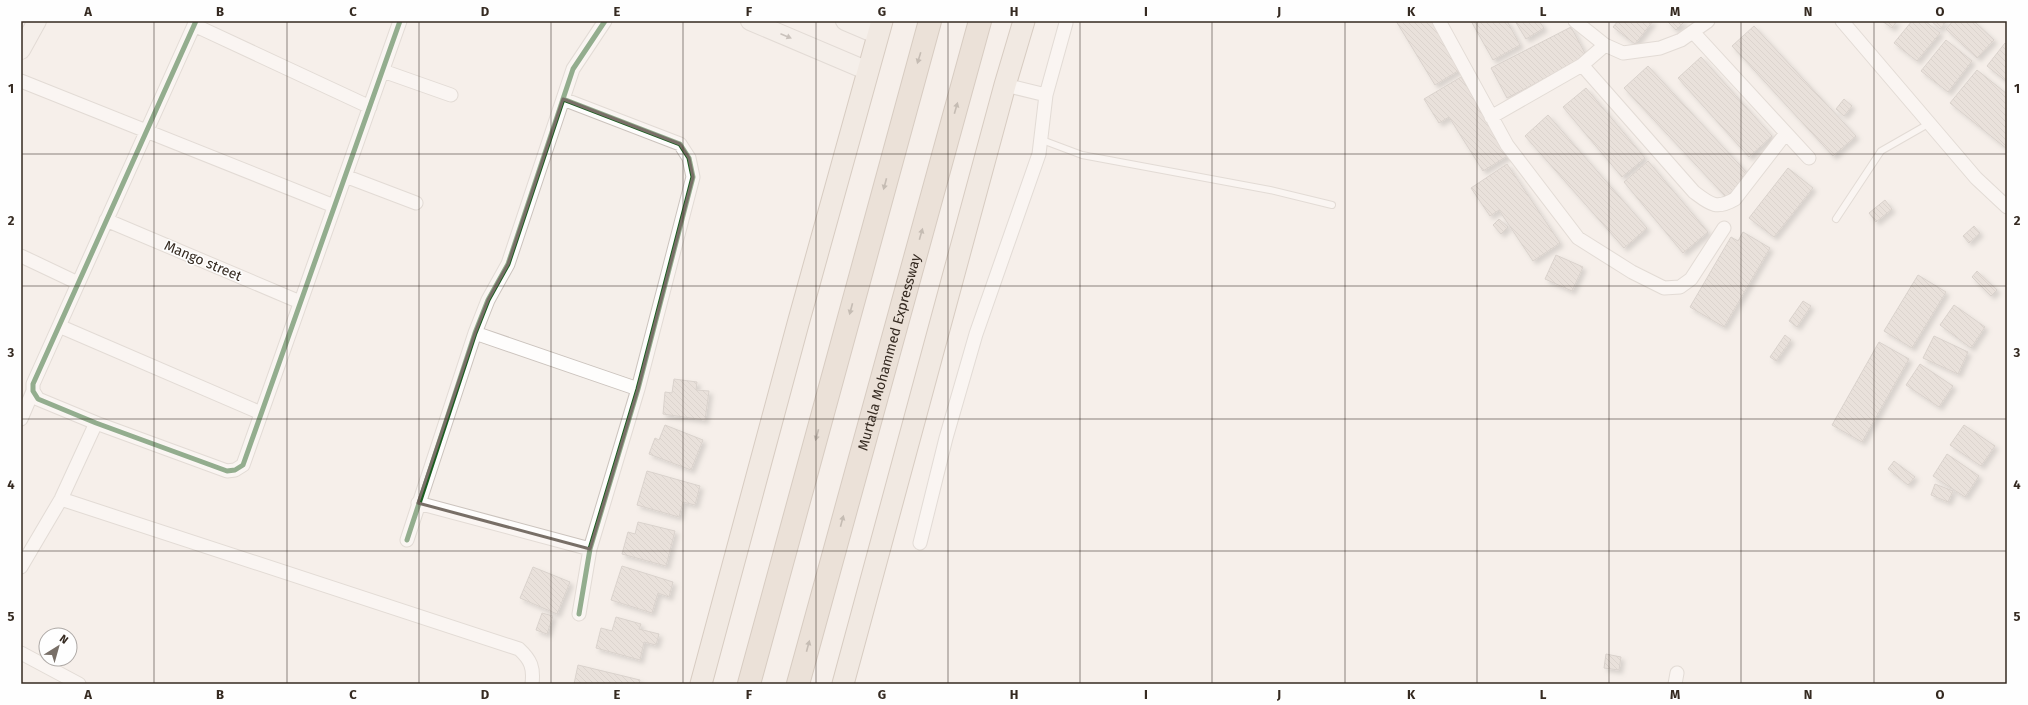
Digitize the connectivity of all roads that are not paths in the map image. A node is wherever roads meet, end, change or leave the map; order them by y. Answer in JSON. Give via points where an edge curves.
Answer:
{"nodes":[{"id":1,"x":37,"y":21,"type":"edge"},
{"id":2,"x":400,"y":21,"type":"edge"},
{"id":3,"x":605,"y":21,"type":"edge"},
{"id":4,"x":750,"y":21,"type":"edge"},
{"id":5,"x":845,"y":21,"type":"edge"},
{"id":6,"x":930,"y":21,"type":"edge"},
{"id":7,"x":980,"y":21,"type":"edge"},
{"id":8,"x":1024,"y":21,"type":"edge"},
{"id":9,"x":1439,"y":21,"type":"edge"},
{"id":10,"x":1575,"y":21,"type":"edge"},
{"id":11,"x":1708,"y":21,"type":"edge"},
{"id":12,"x":1842,"y":21,"type":"edge"},
{"id":13,"x":195,"y":23,"type":"edge"},
{"id":14,"x":1066,"y":23,"type":"dead end"},
{"id":15,"x":880,"y":28,"type":"edge"},
{"id":16,"x":1693,"y":32,"type":"junction"},
{"id":17,"x":1605,"y":45,"type":"junction"},
{"id":18,"x":21,"y":50,"type":"edge"},
{"id":19,"x":1582,"y":65,"type":"junction"},
{"id":20,"x":383,"y":70,"type":"junction"},
{"id":21,"x":868,"y":71,"type":"junction"},
{"id":22,"x":21,"y":81,"type":"edge"},
{"id":23,"x":1005,"y":85,"type":"junction"},
{"id":24,"x":451,"y":95,"type":"dead end"},
{"id":25,"x":1046,"y":95,"type":"junction"},
{"id":26,"x":563,"y":99,"type":"junction"},
{"id":27,"x":370,"y":107,"type":"junction"},
{"id":28,"x":1491,"y":117,"type":"junction"},
{"id":29,"x":1930,"y":123,"type":"junction"},
{"id":30,"x":146,"y":131,"type":"junction"},
{"id":31,"x":1786,"y":132,"type":"junction"},
{"id":32,"x":1042,"y":140,"type":"junction"},
{"id":33,"x":1809,"y":158,"type":"dead end"},
{"id":34,"x":345,"y":176,"type":"junction"},
{"id":35,"x":2006,"y":202,"type":"edge"},
{"id":36,"x":416,"y":203,"type":"dead end"},
{"id":37,"x":1332,"y":205,"type":"dead end"},
{"id":38,"x":334,"y":206,"type":"junction"},
{"id":39,"x":1836,"y":219,"type":"dead end"},
{"id":40,"x":106,"y":220,"type":"junction"},
{"id":41,"x":1724,"y":228,"type":"dead end"},
{"id":42,"x":21,"y":256,"type":"edge"},
{"id":43,"x":78,"y":283,"type":"junction"},
{"id":44,"x":300,"y":302,"type":"junction"},
{"id":45,"x":59,"y":326,"type":"junction"},
{"id":46,"x":475,"y":333,"type":"junction"},
{"id":47,"x":21,"y":386,"type":"edge"},
{"id":48,"x":638,"y":390,"type":"junction"},
{"id":49,"x":33,"y":392,"type":"junction"},
{"id":50,"x":261,"y":413,"type":"junction"},
{"id":51,"x":21,"y":419,"type":"edge"},
{"id":52,"x":96,"y":423,"type":"junction"},
{"id":53,"x":61,"y":499,"type":"junction"},
{"id":54,"x":418,"y":503,"type":"junction"},
{"id":55,"x":407,"y":540,"type":"dead end"},
{"id":56,"x":920,"y":543,"type":"dead end"},
{"id":57,"x":590,"y":549,"type":"junction"},
{"id":58,"x":21,"y":567,"type":"edge"},
{"id":59,"x":579,"y":614,"type":"dead end"},
{"id":60,"x":21,"y":653,"type":"edge"},
{"id":61,"x":79,"y":684,"type":"edge"},
{"id":62,"x":532,"y":684,"type":"edge"},
{"id":63,"x":701,"y":684,"type":"edge"},
{"id":64,"x":749,"y":684,"type":"edge"},
{"id":65,"x":798,"y":684,"type":"edge"},
{"id":66,"x":843,"y":684,"type":"edge"}],
"edges":[{"from":1,"to":18,"type":"main road"},
{"from":2,"to":20,"type":"street"},
{"from":3,"to":26,"type":"street","via":[[573,69]]},
{"from":4,"to":21,"type":"main road","one_way":true},
{"from":5,"to":15,"type":"main road"},
{"from":6,"to":64,"type":"highway","one_way":true},
{"from":65,"to":7,"type":"highway","name":"Murtala Mohammed Expressway","one_way":true},
{"from":8,"to":23,"type":"main road"},
{"from":9,"to":28,"type":"street"},
{"from":10,"to":17,"type":"street"},
{"from":11,"to":16,"type":"street"},
{"from":12,"to":29,"type":"street"},
{"from":13,"to":27,"type":"street"},
{"from":13,"to":30,"type":"street"},
{"from":14,"to":25,"type":"street"},
{"from":15,"to":21,"type":"main road"},
{"from":16,"to":17,"type":"street","via":[[1660,48],[1639,52],[1623,53]]},
{"from":16,"to":31,"type":"street"},
{"from":17,"to":19,"type":"street"},
{"from":19,"to":28,"type":"street"},
{"from":19,"to":31,"type":"street","via":[[1694,192],[1711,204],[1725,205],[1736,199]]},
{"from":20,"to":24,"type":"street"},
{"from":20,"to":27,"type":"street"},
{"from":21,"to":63,"type":"main road"},
{"from":22,"to":30,"type":"street"},
{"from":23,"to":25,"type":"street"},
{"from":23,"to":66,"type":"main road"},
{"from":25,"to":32,"type":"street"},
{"from":26,"to":46,"type":"street","via":[[508,264],[488,300]]},
{"from":26,"to":48,"type":"street","via":[[680,144],[694,177]]},
{"from":27,"to":34,"type":"street"},
{"from":28,"to":41,"type":"street","via":[[1507,145],[1578,238],[1632,272],[1664,288],[1680,288],[1691,279]]},
{"from":29,"to":35,"type":"street","via":[[1976,178]]},
{"from":29,"to":39,"type":"lane","via":[[1881,151]]},
{"from":30,"to":38,"type":"street"},
{"from":30,"to":40,"type":"street"},
{"from":31,"to":33,"type":"street"},
{"from":32,"to":37,"type":"lane","via":[[1082,155],[1270,190]]},
{"from":32,"to":56,"type":"street","via":[[976,334],[946,438]]},
{"from":34,"to":36,"type":"street"},
{"from":34,"to":38,"type":"street"},
{"from":38,"to":44,"type":"street"},
{"from":40,"to":43,"type":"street"},
{"from":40,"to":44,"type":"street","name":"Mango street"},
{"from":42,"to":43,"type":"street"},
{"from":43,"to":45,"type":"street"},
{"from":44,"to":50,"type":"street"},
{"from":45,"to":49,"type":"street","via":[[32,384]]},
{"from":45,"to":50,"type":"street"},
{"from":46,"to":48,"type":"street"},
{"from":46,"to":54,"type":"street"},
{"from":47,"to":49,"type":"street"},
{"from":48,"to":57,"type":"street"},
{"from":49,"to":51,"type":"street"},
{"from":49,"to":52,"type":"street","via":[[38,399]]},
{"from":50,"to":52,"type":"street","via":[[243,465],[235,470],[226,471]]},
{"from":52,"to":53,"type":"street"},
{"from":53,"to":58,"type":"street"},
{"from":53,"to":62,"type":"street","via":[[519,649],[528,657],[534,670]]},
{"from":54,"to":55,"type":"street"},
{"from":54,"to":57,"type":"street"},
{"from":57,"to":59,"type":"street"},
{"from":60,"to":61,"type":"street"}]}
